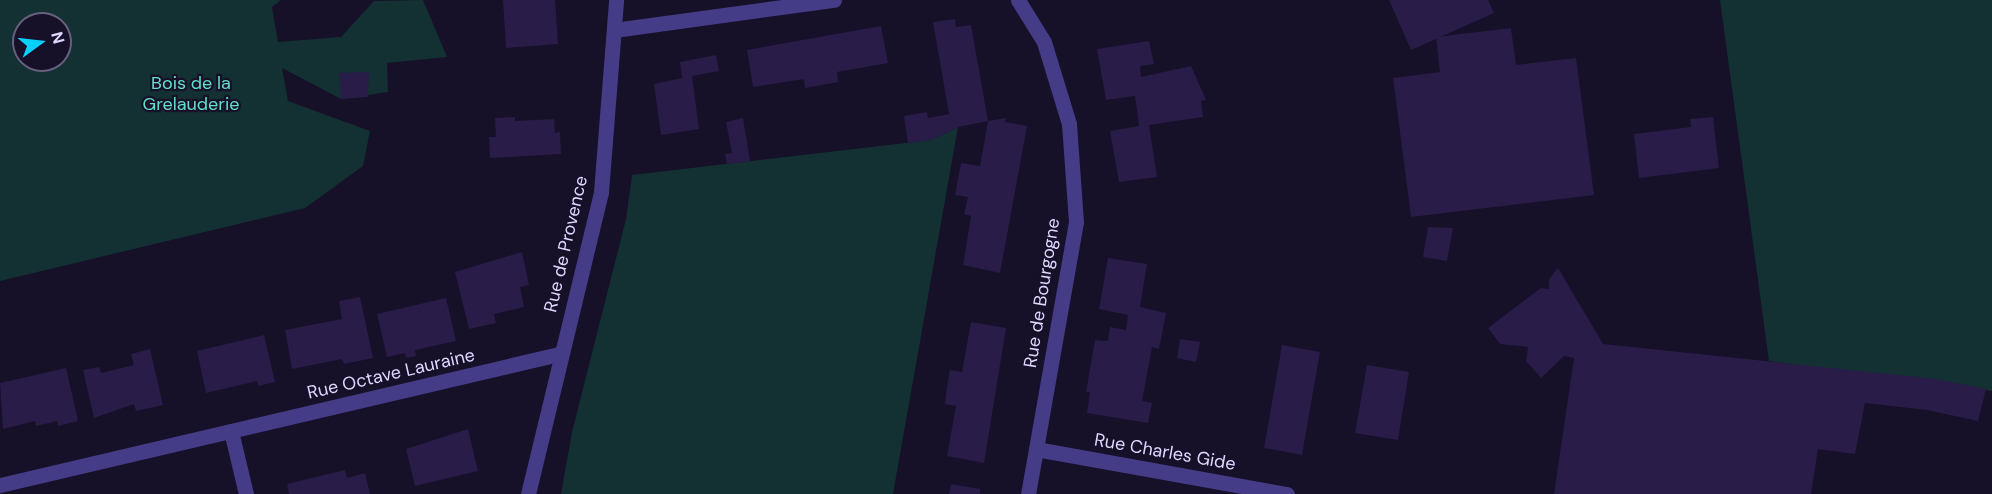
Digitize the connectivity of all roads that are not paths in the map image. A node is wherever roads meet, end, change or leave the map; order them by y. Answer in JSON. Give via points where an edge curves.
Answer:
{"nodes":[{"id":1,"x":616,"y":0,"type":"edge"},
{"id":2,"x":834,"y":0,"type":"edge"},
{"id":3,"x":1018,"y":0,"type":"edge"},
{"id":4,"x":749,"y":7,"type":"edge"},
{"id":5,"x":614,"y":30,"type":"junction"},
{"id":6,"x":559,"y":354,"type":"junction"},
{"id":7,"x":231,"y":431,"type":"junction"},
{"id":8,"x":1036,"y":449,"type":"junction"},
{"id":9,"x":0,"y":485,"type":"edge"},
{"id":10,"x":246,"y":494,"type":"edge"},
{"id":11,"x":528,"y":494,"type":"edge"},
{"id":12,"x":1028,"y":494,"type":"edge"},
{"id":13,"x":1287,"y":494,"type":"edge"}],
"edges":[{"from":1,"to":5,"type":"street","name":"Rue de Provence"},
{"from":2,"to":4,"type":"street"},
{"from":3,"to":8,"type":"street","name":"Rue de Bourgogne","via":[[1044,42],[1069,124],[1076,222]]},
{"from":4,"to":5,"type":"street"},
{"from":5,"to":6,"type":"street","name":"Rue de Provence","via":[[601,192]]},
{"from":6,"to":7,"type":"street","name":"Rue Octave Lauraine"},
{"from":6,"to":11,"type":"street","name":"Rue de Provence"},
{"from":7,"to":9,"type":"street","name":"Rue Octave Lauraine"},
{"from":7,"to":10,"type":"street"},
{"from":8,"to":12,"type":"street","name":"Rue de Bourgogne"},
{"from":8,"to":13,"type":"street","name":"Rue Charles Gide"}]}
